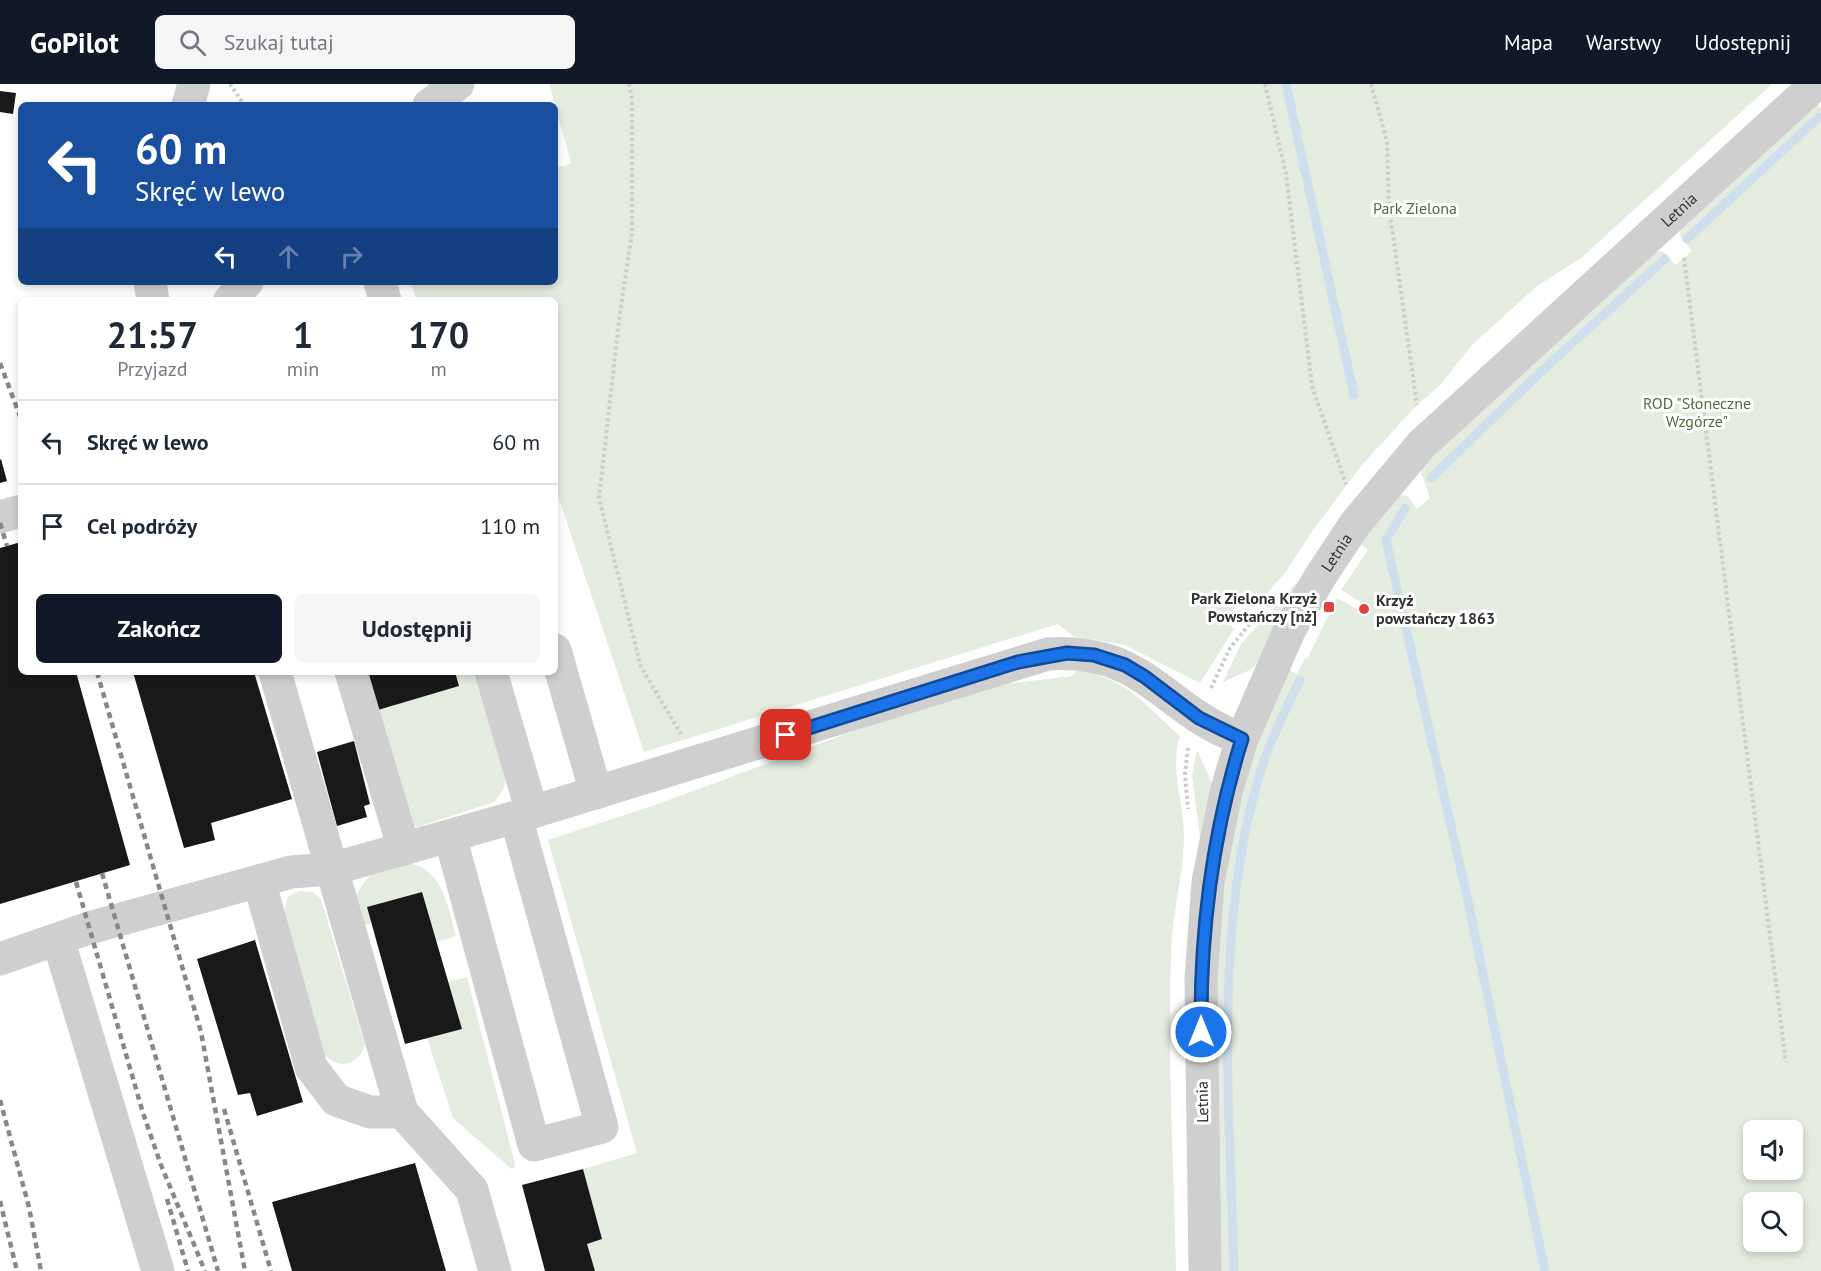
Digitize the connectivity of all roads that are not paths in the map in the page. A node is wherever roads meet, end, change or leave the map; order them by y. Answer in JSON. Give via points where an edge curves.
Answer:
{"nodes":[{"id":1,"x":194,"y":84,"type":"edge"},
{"id":2,"x":458,"y":84,"type":"edge"},
{"id":3,"x":1816,"y":84,"type":"edge"},
{"id":4,"x":189,"y":102,"type":"edge"},
{"id":5,"x":433,"y":102,"type":"edge"},
{"id":6,"x":244,"y":285,"type":"edge"},
{"id":7,"x":233,"y":297,"type":"edge"},
{"id":8,"x":18,"y":511,"type":"edge"},
{"id":9,"x":0,"y":517,"type":"edge"},
{"id":10,"x":558,"y":660,"type":"edge"},
{"id":11,"x":276,"y":675,"type":"edge"},
{"id":12,"x":352,"y":675,"type":"edge"},
{"id":13,"x":492,"y":675,"type":"edge"},
{"id":14,"x":1242,"y":739,"type":"junction"},
{"id":15,"x":596,"y":793,"type":"junction"},
{"id":16,"x":524,"y":815,"type":"junction"},
{"id":17,"x":450,"y":836,"type":"junction"},
{"id":18,"x":404,"y":849,"type":"junction"},
{"id":19,"x":332,"y":869,"type":"junction"},
{"id":20,"x":259,"y":880,"type":"junction"},
{"id":21,"x":58,"y":939,"type":"junction"},
{"id":22,"x":0,"y":959,"type":"edge"},
{"id":23,"x":402,"y":1112,"type":"junction"},
{"id":24,"x":158,"y":1271,"type":"edge"},
{"id":25,"x":495,"y":1271,"type":"edge"},
{"id":26,"x":1205,"y":1271,"type":"edge"}],
"edges":[{"from":1,"to":4,"type":"street"},
{"from":2,"to":5,"type":"street"},
{"from":3,"to":14,"type":"street","name":"Letnia","via":[[1476,392],[1398,470],[1355,524],[1306,601]]},
{"from":6,"to":7,"type":"street"},
{"from":8,"to":9,"type":"street"},
{"from":10,"to":15,"type":"street"},
{"from":11,"to":19,"type":"street"},
{"from":12,"to":18,"type":"street"},
{"from":13,"to":16,"type":"street"},
{"from":14,"to":15,"type":"street","via":[[1199,718],[1125,665],[1094,655],[1067,653],[1018,662]]},
{"from":14,"to":26,"type":"street","name":"Letnia","via":[[1215,842],[1203,934]]},
{"from":15,"to":16,"type":"street"},
{"from":16,"to":17,"type":"street"},
{"from":16,"to":17,"type":"street","via":[[602,1127],[534,1145]]},
{"from":17,"to":18,"type":"street"},
{"from":18,"to":19,"type":"street"},
{"from":19,"to":20,"type":"street","via":[[291,872]]},
{"from":19,"to":23,"type":"street"},
{"from":20,"to":21,"type":"street"},
{"from":20,"to":23,"type":"street","via":[[311,1067],[336,1100],[370,1112]]},
{"from":21,"to":22,"type":"street"},
{"from":21,"to":24,"type":"street"},
{"from":23,"to":25,"type":"street","via":[[472,1190]]}]}
